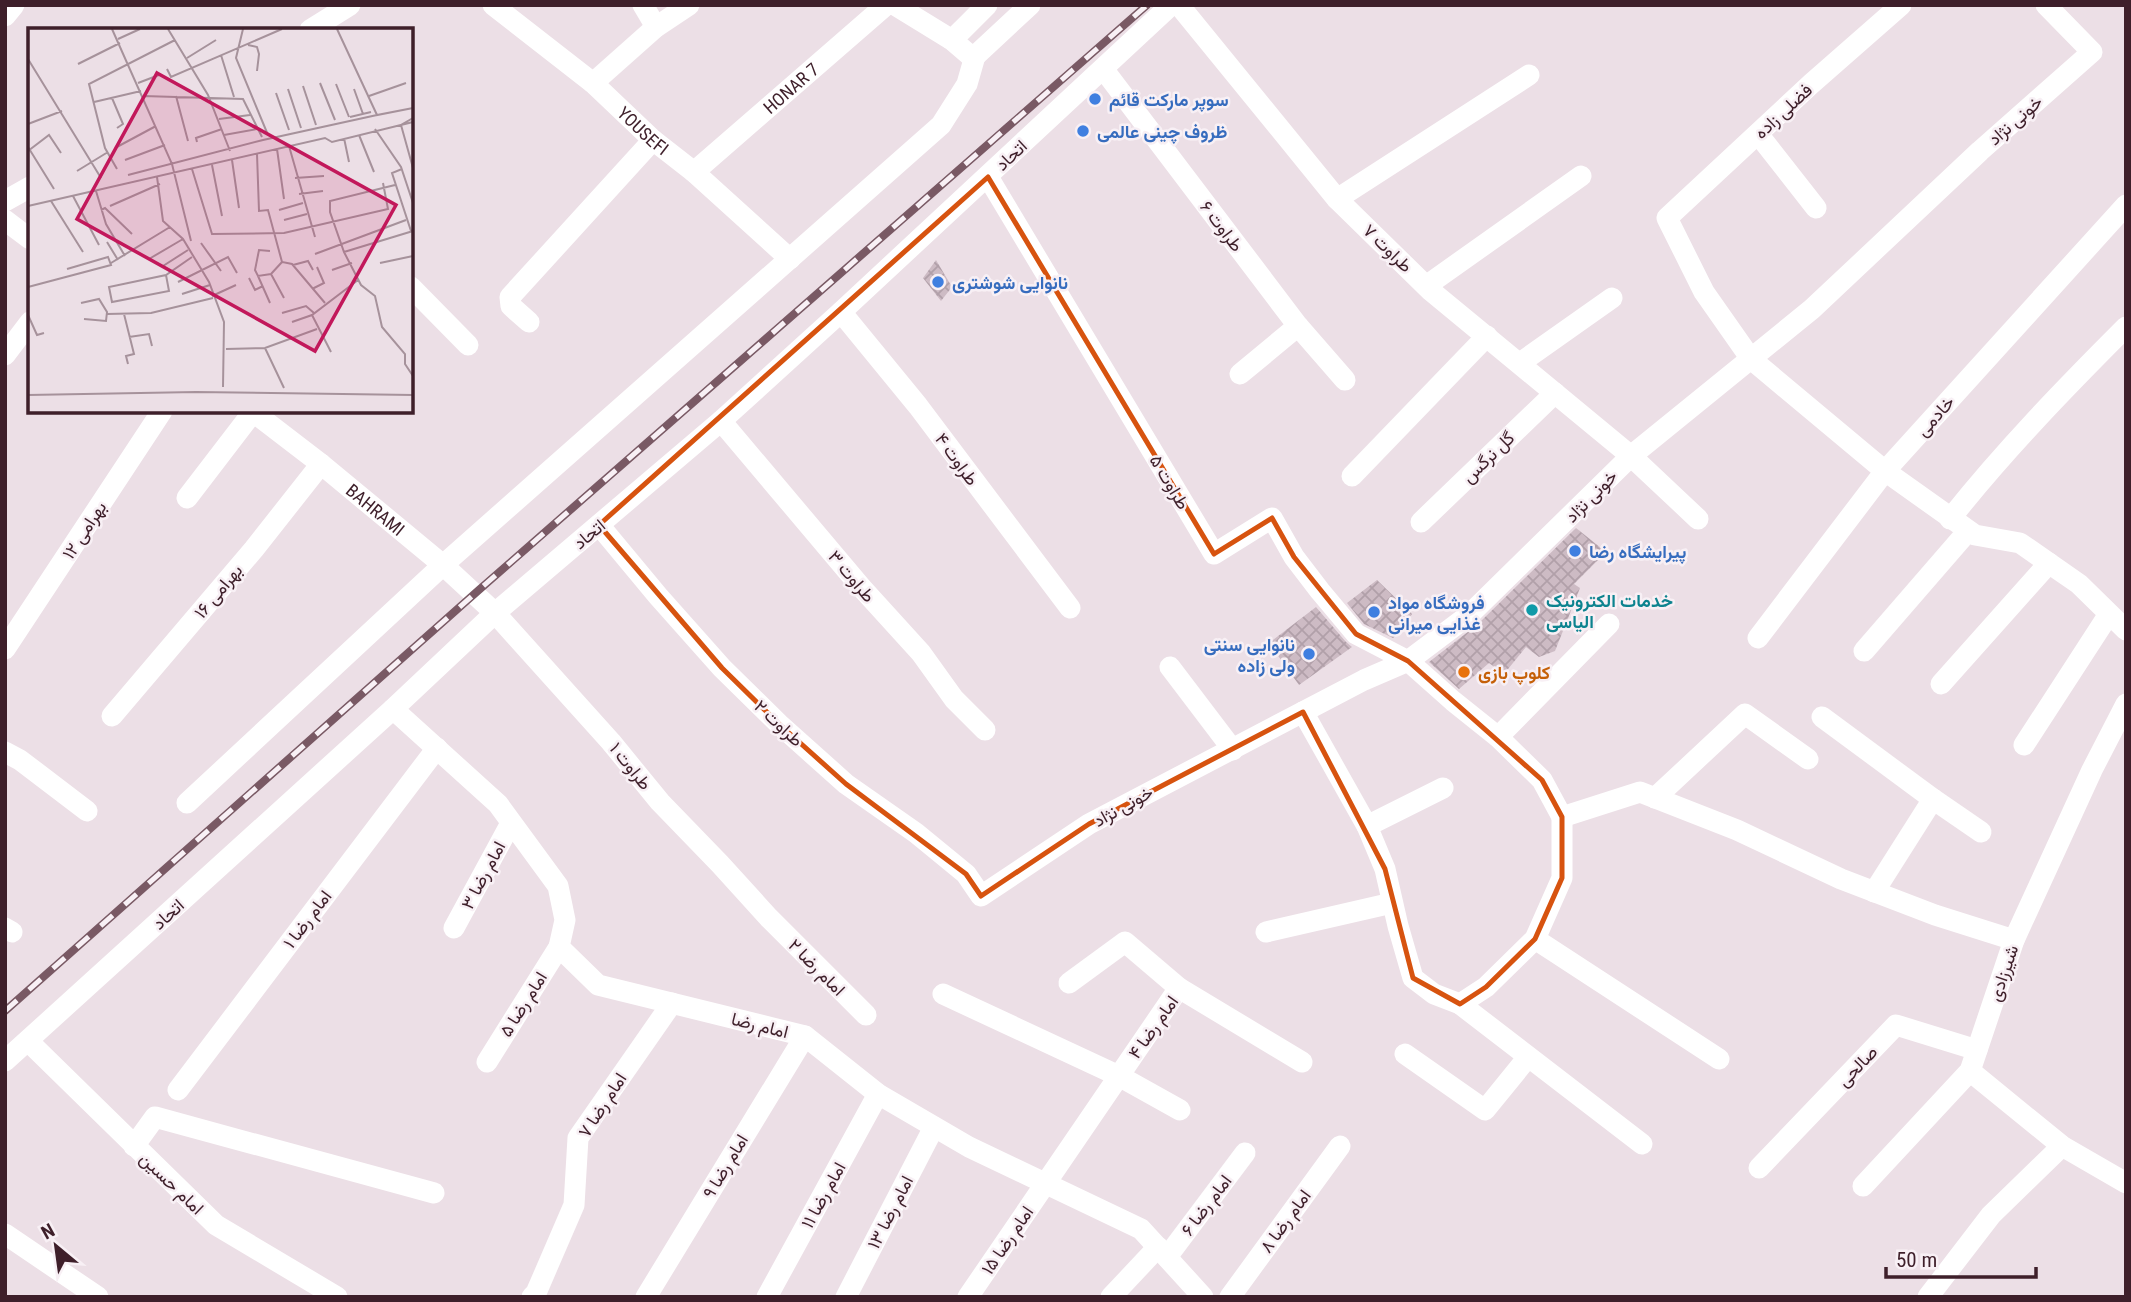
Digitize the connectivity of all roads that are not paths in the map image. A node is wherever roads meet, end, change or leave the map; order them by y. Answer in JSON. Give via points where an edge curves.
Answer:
{"nodes":[{"id":1,"x":14,"y":5,"type":"edge"},
{"id":2,"x":350,"y":5,"type":"edge"},
{"id":3,"x":493,"y":5,"type":"edge"},
{"id":4,"x":643,"y":5,"type":"edge"},
{"id":5,"x":689,"y":5,"type":"edge"},
{"id":6,"x":886,"y":5,"type":"edge"},
{"id":7,"x":895,"y":5,"type":"edge"},
{"id":8,"x":987,"y":5,"type":"edge"},
{"id":9,"x":1030,"y":5,"type":"edge"},
{"id":10,"x":1171,"y":5,"type":"edge"},
{"id":11,"x":1179,"y":5,"type":"edge"},
{"id":12,"x":1900,"y":5,"type":"edge"},
{"id":13,"x":2046,"y":5,"type":"edge"},
{"id":14,"x":5,"y":16,"type":"edge"},
{"id":15,"x":656,"y":27,"type":"junction"},
{"id":16,"x":313,"y":28,"type":"edge"},
{"id":17,"x":952,"y":40,"type":"junction"},
{"id":18,"x":975,"y":56,"type":"junction"},
{"id":19,"x":1104,"y":70,"type":"junction"},
{"id":20,"x":1529,"y":75,"type":"dead end"},
{"id":21,"x":593,"y":83,"type":"junction"},
{"id":22,"x":1758,"y":134,"type":"junction"},
{"id":23,"x":653,"y":140,"type":"junction"},
{"id":24,"x":694,"y":172,"type":"junction"},
{"id":25,"x":1581,"y":176,"type":"dead end"},
{"id":26,"x":988,"y":177,"type":"junction"},
{"id":27,"x":28,"y":188,"type":"edge"},
{"id":28,"x":1337,"y":199,"type":"junction"},
{"id":29,"x":5,"y":201,"type":"edge"},
{"id":30,"x":2126,"y":205,"type":"edge"},
{"id":31,"x":1816,"y":208,"type":"dead end"},
{"id":32,"x":5,"y":220,"type":"edge"},
{"id":33,"x":28,"y":237,"type":"edge"},
{"id":34,"x":790,"y":259,"type":"junction"},
{"id":35,"x":1426,"y":286,"type":"junction"},
{"id":36,"x":413,"y":289,"type":"edge"},
{"id":37,"x":1612,"y":298,"type":"dead end"},
{"id":38,"x":841,"y":312,"type":"junction"},
{"id":39,"x":529,"y":322,"type":"dead end"},
{"id":40,"x":28,"y":325,"type":"edge"},
{"id":41,"x":1298,"y":326,"type":"junction"},
{"id":42,"x":2126,"y":327,"type":"edge"},
{"id":43,"x":1487,"y":336,"type":"junction"},
{"id":44,"x":468,"y":345,"type":"dead end"},
{"id":45,"x":5,"y":355,"type":"edge"},
{"id":46,"x":1751,"y":359,"type":"junction"},
{"id":47,"x":1520,"y":363,"type":"junction"},
{"id":48,"x":1240,"y":374,"type":"dead end"},
{"id":49,"x":1345,"y":380,"type":"dead end"},
{"id":50,"x":1555,"y":393,"type":"junction"},
{"id":51,"x":161,"y":413,"type":"edge"},
{"id":52,"x":252,"y":413,"type":"edge"},
{"id":53,"x":254,"y":413,"type":"edge"},
{"id":54,"x":721,"y":421,"type":"junction"},
{"id":55,"x":1631,"y":456,"type":"junction"},
{"id":56,"x":321,"y":464,"type":"junction"},
{"id":57,"x":1885,"y":471,"type":"junction"},
{"id":58,"x":1352,"y":476,"type":"dead end"},
{"id":59,"x":187,"y":498,"type":"dead end"},
{"id":60,"x":1698,"y":519,"type":"dead end"},
{"id":61,"x":1950,"y":519,"type":"junction"},
{"id":62,"x":1421,"y":522,"type":"dead end"},
{"id":63,"x":599,"y":525,"type":"junction"},
{"id":64,"x":1968,"y":531,"type":"junction"},
{"id":65,"x":2049,"y":564,"type":"junction"},
{"id":66,"x":443,"y":565,"type":"junction"},
{"id":67,"x":1070,"y":608,"type":"dead end"},
{"id":68,"x":495,"y":613,"type":"junction"},
{"id":69,"x":2109,"y":614,"type":"junction"},
{"id":70,"x":1609,"y":624,"type":"dead end"},
{"id":71,"x":2126,"y":630,"type":"edge"},
{"id":72,"x":1758,"y":638,"type":"dead end"},
{"id":73,"x":5,"y":649,"type":"edge"},
{"id":74,"x":1864,"y":651,"type":"dead end"},
{"id":75,"x":1408,"y":660,"type":"junction"},
{"id":76,"x":1170,"y":667,"type":"dead end"},
{"id":77,"x":1941,"y":684,"type":"dead end"},
{"id":78,"x":2126,"y":704,"type":"edge"},
{"id":79,"x":393,"y":709,"type":"junction"},
{"id":80,"x":1303,"y":712,"type":"junction"},
{"id":81,"x":112,"y":716,"type":"dead end"},
{"id":82,"x":1822,"y":717,"type":"dead end"},
{"id":83,"x":985,"y":730,"type":"dead end"},
{"id":84,"x":1497,"y":737,"type":"junction"},
{"id":85,"x":2024,"y":746,"type":"dead end"},
{"id":86,"x":437,"y":748,"type":"junction"},
{"id":87,"x":1233,"y":750,"type":"junction"},
{"id":88,"x":5,"y":752,"type":"edge"},
{"id":89,"x":1808,"y":759,"type":"dead end"},
{"id":90,"x":1443,"y":788,"type":"dead end"},
{"id":91,"x":1655,"y":798,"type":"junction"},
{"id":92,"x":1933,"y":799,"type":"junction"},
{"id":93,"x":187,"y":803,"type":"dead end"},
{"id":94,"x":87,"y":811,"type":"dead end"},
{"id":95,"x":1563,"y":817,"type":"junction"},
{"id":96,"x":511,"y":823,"type":"junction"},
{"id":97,"x":1367,"y":826,"type":"junction"},
{"id":98,"x":1980,"y":832,"type":"dead end"},
{"id":99,"x":1874,"y":892,"type":"junction"},
{"id":100,"x":981,"y":896,"type":"joint"},
{"id":101,"x":1392,"y":903,"type":"junction"},
{"id":102,"x":769,"y":918,"type":"joint"},
{"id":103,"x":454,"y":928,"type":"dead end"},
{"id":104,"x":1266,"y":932,"type":"dead end"},
{"id":105,"x":1535,"y":939,"type":"junction"},
{"id":106,"x":2014,"y":940,"type":"junction"},
{"id":107,"x":559,"y":947,"type":"junction"},
{"id":108,"x":1069,"y":983,"type":"dead end"},
{"id":109,"x":1180,"y":988,"type":"junction"},
{"id":110,"x":943,"y":994,"type":"dead end"},
{"id":111,"x":672,"y":1003,"type":"junction"},
{"id":112,"x":1460,"y":1004,"type":"junction"},
{"id":113,"x":866,"y":1015,"type":"dead end"},
{"id":114,"x":805,"y":1036,"type":"junction"},
{"id":115,"x":28,"y":1041,"type":"junction"},
{"id":116,"x":1405,"y":1054,"type":"dead end"},
{"id":117,"x":1528,"y":1057,"type":"junction"},
{"id":118,"x":1719,"y":1059,"type":"dead end"},
{"id":119,"x":1974,"y":1060,"type":"junction"},
{"id":120,"x":5,"y":1061,"type":"edge"},
{"id":121,"x":487,"y":1062,"type":"dead end"},
{"id":122,"x":1302,"y":1062,"type":"dead end"},
{"id":123,"x":1119,"y":1076,"type":"junction"},
{"id":124,"x":178,"y":1090,"type":"dead end"},
{"id":125,"x":878,"y":1094,"type":"junction"},
{"id":126,"x":1180,"y":1110,"type":"dead end"},
{"id":127,"x":934,"y":1127,"type":"junction"},
{"id":128,"x":1642,"y":1144,"type":"dead end"},
{"id":129,"x":134,"y":1146,"type":"junction"},
{"id":130,"x":1340,"y":1146,"type":"dead end"},
{"id":131,"x":2062,"y":1146,"type":"junction"},
{"id":132,"x":1245,"y":1153,"type":"dead end"},
{"id":133,"x":1759,"y":1168,"type":"dead end"},
{"id":134,"x":1045,"y":1183,"type":"junction"},
{"id":135,"x":2126,"y":1183,"type":"edge"},
{"id":136,"x":1863,"y":1186,"type":"dead end"},
{"id":137,"x":433,"y":1193,"type":"dead end"},
{"id":138,"x":5,"y":1234,"type":"edge"},
{"id":139,"x":1163,"y":1252,"type":"junction"},
{"id":140,"x":98,"y":1297,"type":"edge"},
{"id":141,"x":337,"y":1297,"type":"edge"},
{"id":142,"x":532,"y":1297,"type":"edge"},
{"id":143,"x":646,"y":1297,"type":"edge"},
{"id":144,"x":767,"y":1297,"type":"edge"},
{"id":145,"x":846,"y":1297,"type":"edge"},
{"id":146,"x":968,"y":1297,"type":"edge"},
{"id":147,"x":1111,"y":1297,"type":"edge"},
{"id":148,"x":1203,"y":1297,"type":"edge"},
{"id":149,"x":1230,"y":1297,"type":"edge"},
{"id":150,"x":1928,"y":1297,"type":"edge"}],
"edges":[{"from":1,"to":14,"type":"street"},
{"from":2,"to":16,"type":"street"},
{"from":3,"to":21,"type":"street","name":"YOUSEFI"},
{"from":4,"to":15,"type":"street"},
{"from":5,"to":15,"type":"street"},
{"from":6,"to":24,"type":"street","name":"HONAR 7"},
{"from":7,"to":17,"type":"street"},
{"from":8,"to":17,"type":"street"},
{"from":9,"to":18,"type":"street"},
{"from":10,"to":19,"type":"street","name":"اتحاد"},
{"from":11,"to":28,"type":"street","name":"طراوت ۷"},
{"from":12,"to":22,"type":"street","name":"فضلی زاده"},
{"from":13,"to":46,"type":"street","name":"خونی نژاد","via":[[2092,52],[1812,309]]},
{"from":15,"to":21,"type":"street"},
{"from":17,"to":18,"type":"street"},
{"from":18,"to":34,"type":"street","via":[[967,84],[940,125]]},
{"from":19,"to":26,"type":"street","name":"اتحاد"},
{"from":19,"to":41,"type":"street","name":"طراوت ۶"},
{"from":20,"to":28,"type":"street"},
{"from":21,"to":23,"type":"street","name":"YOUSEFI"},
{"from":22,"to":31,"type":"street"},
{"from":22,"to":46,"type":"street","name":"فضلی زاده","via":[[1667,218],[1704,292]]},
{"from":23,"to":24,"type":"street","name":"YOUSEFI"},
{"from":23,"to":39,"type":"street","via":[[510,298],[511,306]]},
{"from":24,"to":34,"type":"street","name":"YOUSEFI"},
{"from":25,"to":35,"type":"street"},
{"from":26,"to":38,"type":"street","name":"اتحاد"},
{"from":26,"to":75,"type":"street","name":"طراوت ۵","via":[[1213,554],[1272,518],[1294,557],[1356,634]]},
{"from":27,"to":29,"type":"street"},
{"from":28,"to":35,"type":"street","name":"طراوت ۷"},
{"from":30,"to":57,"type":"street","name":"خادمی"},
{"from":32,"to":33,"type":"street"},
{"from":34,"to":66,"type":"street"},
{"from":35,"to":43,"type":"street","name":"طراوت ۷"},
{"from":36,"to":44,"type":"street"},
{"from":37,"to":47,"type":"street"},
{"from":38,"to":54,"type":"street","name":"اتحاد"},
{"from":38,"to":67,"type":"street","name":"طراوت ۴"},
{"from":40,"to":45,"type":"street"},
{"from":41,"to":48,"type":"street"},
{"from":41,"to":49,"type":"street","name":"طراوت ۶"},
{"from":42,"to":61,"type":"street","via":[[2031,425]]},
{"from":43,"to":47,"type":"street","name":"طراوت ۷"},
{"from":43,"to":58,"type":"street"},
{"from":46,"to":55,"type":"street","name":"خونی نژاد"},
{"from":46,"to":57,"type":"street"},
{"from":47,"to":50,"type":"street","name":"طراوت ۷"},
{"from":50,"to":55,"type":"street","name":"طراوت ۷"},
{"from":50,"to":62,"type":"street","name":"گل نرگس"},
{"from":51,"to":73,"type":"street","name":"بهرامی ۱۲"},
{"from":52,"to":59,"type":"street"},
{"from":53,"to":56,"type":"street","name":"BAHRAMI"},
{"from":54,"to":63,"type":"street","name":"اتحاد"},
{"from":54,"to":83,"type":"street","name":"طراوت ۳"},
{"from":55,"to":60,"type":"street","name":"طراوت ۷"},
{"from":55,"to":75,"type":"street","name":"خونی نژاد","via":[[1469,615]]},
{"from":56,"to":66,"type":"street","name":"BAHRAMI"},
{"from":56,"to":81,"type":"street","name":"بهرامی ۱۶"},
{"from":57,"to":61,"type":"street"},
{"from":57,"to":72,"type":"street","name":"خادمی"},
{"from":61,"to":64,"type":"street"},
{"from":63,"to":68,"type":"street","name":"اتحاد"},
{"from":63,"to":100,"type":"street","name":"طراوت ۲","via":[[722,668],[779,724],[846,784],[966,874]]},
{"from":64,"to":65,"type":"street","via":[[2020,543]]},
{"from":64,"to":74,"type":"street"},
{"from":65,"to":69,"type":"street","via":[[2079,584]]},
{"from":65,"to":77,"type":"street"},
{"from":66,"to":68,"type":"street","name":"BAHRAMI"},
{"from":66,"to":93,"type":"street"},
{"from":68,"to":79,"type":"street","name":"اتحاد"},
{"from":68,"to":102,"type":"street","name":"طراوت ۱","via":[[660,802]]},
{"from":69,"to":71,"type":"street"},
{"from":69,"to":85,"type":"street"},
{"from":70,"to":84,"type":"street"},
{"from":75,"to":80,"type":"street","name":"خونی نژاد"},
{"from":75,"to":84,"type":"street"},
{"from":76,"to":87,"type":"street"},
{"from":78,"to":106,"type":"street","name":"شیرزادی"},
{"from":79,"to":86,"type":"street"},
{"from":79,"to":115,"type":"street","name":"اتحاد"},
{"from":80,"to":87,"type":"street","name":"خونی نژاد"},
{"from":80,"to":97,"type":"street"},
{"from":82,"to":92,"type":"street"},
{"from":84,"to":95,"type":"street","via":[[1542,780]]},
{"from":86,"to":96,"type":"street","via":[[498,804]]},
{"from":86,"to":124,"type":"street","name":"امام رضا ۱"},
{"from":87,"to":100,"type":"street","name":"خونی نژاد","via":[[1088,824]]},
{"from":88,"to":94,"type":"street"},
{"from":89,"to":91,"type":"street","via":[[1745,714]]},
{"from":90,"to":97,"type":"street"},
{"from":91,"to":95,"type":"street","via":[[1640,792]]},
{"from":91,"to":99,"type":"street"},
{"from":92,"to":98,"type":"street"},
{"from":92,"to":99,"type":"street"},
{"from":95,"to":105,"type":"street","via":[[1562,878]]},
{"from":96,"to":103,"type":"street","name":"امام رضا ۳"},
{"from":96,"to":107,"type":"street","via":[[558,886],[565,920]]},
{"from":97,"to":101,"type":"street","via":[[1385,869]]},
{"from":99,"to":106,"type":"street"},
{"from":101,"to":104,"type":"street"},
{"from":101,"to":112,"type":"street","via":[[1413,978],[1434,995]]},
{"from":102,"to":113,"type":"street","name":"امام رضا ۲"},
{"from":105,"to":112,"type":"street","via":[[1486,988]]},
{"from":105,"to":118,"type":"street"},
{"from":106,"to":119,"type":"street","name":"شیرزادی"},
{"from":107,"to":111,"type":"street","name":"امام رضا","via":[[598,985]]},
{"from":107,"to":121,"type":"street","name":"امام رضا ۵"},
{"from":108,"to":109,"type":"street","via":[[1125,942]]},
{"from":109,"to":122,"type":"street","name":"امام رضا ۴"},
{"from":109,"to":123,"type":"street","name":"امام رضا ۴"},
{"from":110,"to":123,"type":"street"},
{"from":111,"to":114,"type":"street","name":"امام رضا"},
{"from":111,"to":142,"type":"street","name":"امام رضا ۷","via":[[578,1138],[574,1205]]},
{"from":112,"to":117,"type":"street"},
{"from":114,"to":125,"type":"street","name":"امام رضا"},
{"from":114,"to":143,"type":"street","name":"امام رضا ۹"},
{"from":115,"to":120,"type":"street","name":"اتحاد"},
{"from":115,"to":129,"type":"street","name":"امام حسین"},
{"from":116,"to":117,"type":"street","via":[[1486,1110]]},
{"from":117,"to":128,"type":"street"},
{"from":119,"to":131,"type":"street"},
{"from":119,"to":133,"type":"street","name":"صالحی","via":[[1896,1025]]},
{"from":119,"to":136,"type":"street"},
{"from":123,"to":126,"type":"street"},
{"from":123,"to":134,"type":"street","name":"امام رضا ۴"},
{"from":125,"to":127,"type":"street","name":"امام رضا"},
{"from":125,"to":144,"type":"street","name":"امام رضا ۱۱"},
{"from":127,"to":134,"type":"street","name":"امام رضا"},
{"from":127,"to":145,"type":"street","name":"امام رضا ۱۳"},
{"from":129,"to":137,"type":"street","via":[[155,1117]]},
{"from":129,"to":141,"type":"street","name":"امام حسین","via":[[216,1225]]},
{"from":130,"to":149,"type":"street","name":"امام رضا ۸"},
{"from":131,"to":135,"type":"street"},
{"from":131,"to":150,"type":"street","via":[[1992,1215]]},
{"from":132,"to":139,"type":"street","name":"امام رضا ۶"},
{"from":134,"to":139,"type":"street","name":"امام رضا","via":[[1141,1229]]},
{"from":134,"to":146,"type":"street","name":"امام رضا ۱۵"},
{"from":138,"to":140,"type":"street"},
{"from":139,"to":147,"type":"street","name":"امام رضا ۶"},
{"from":139,"to":148,"type":"street","name":"امام رضا"}]}
